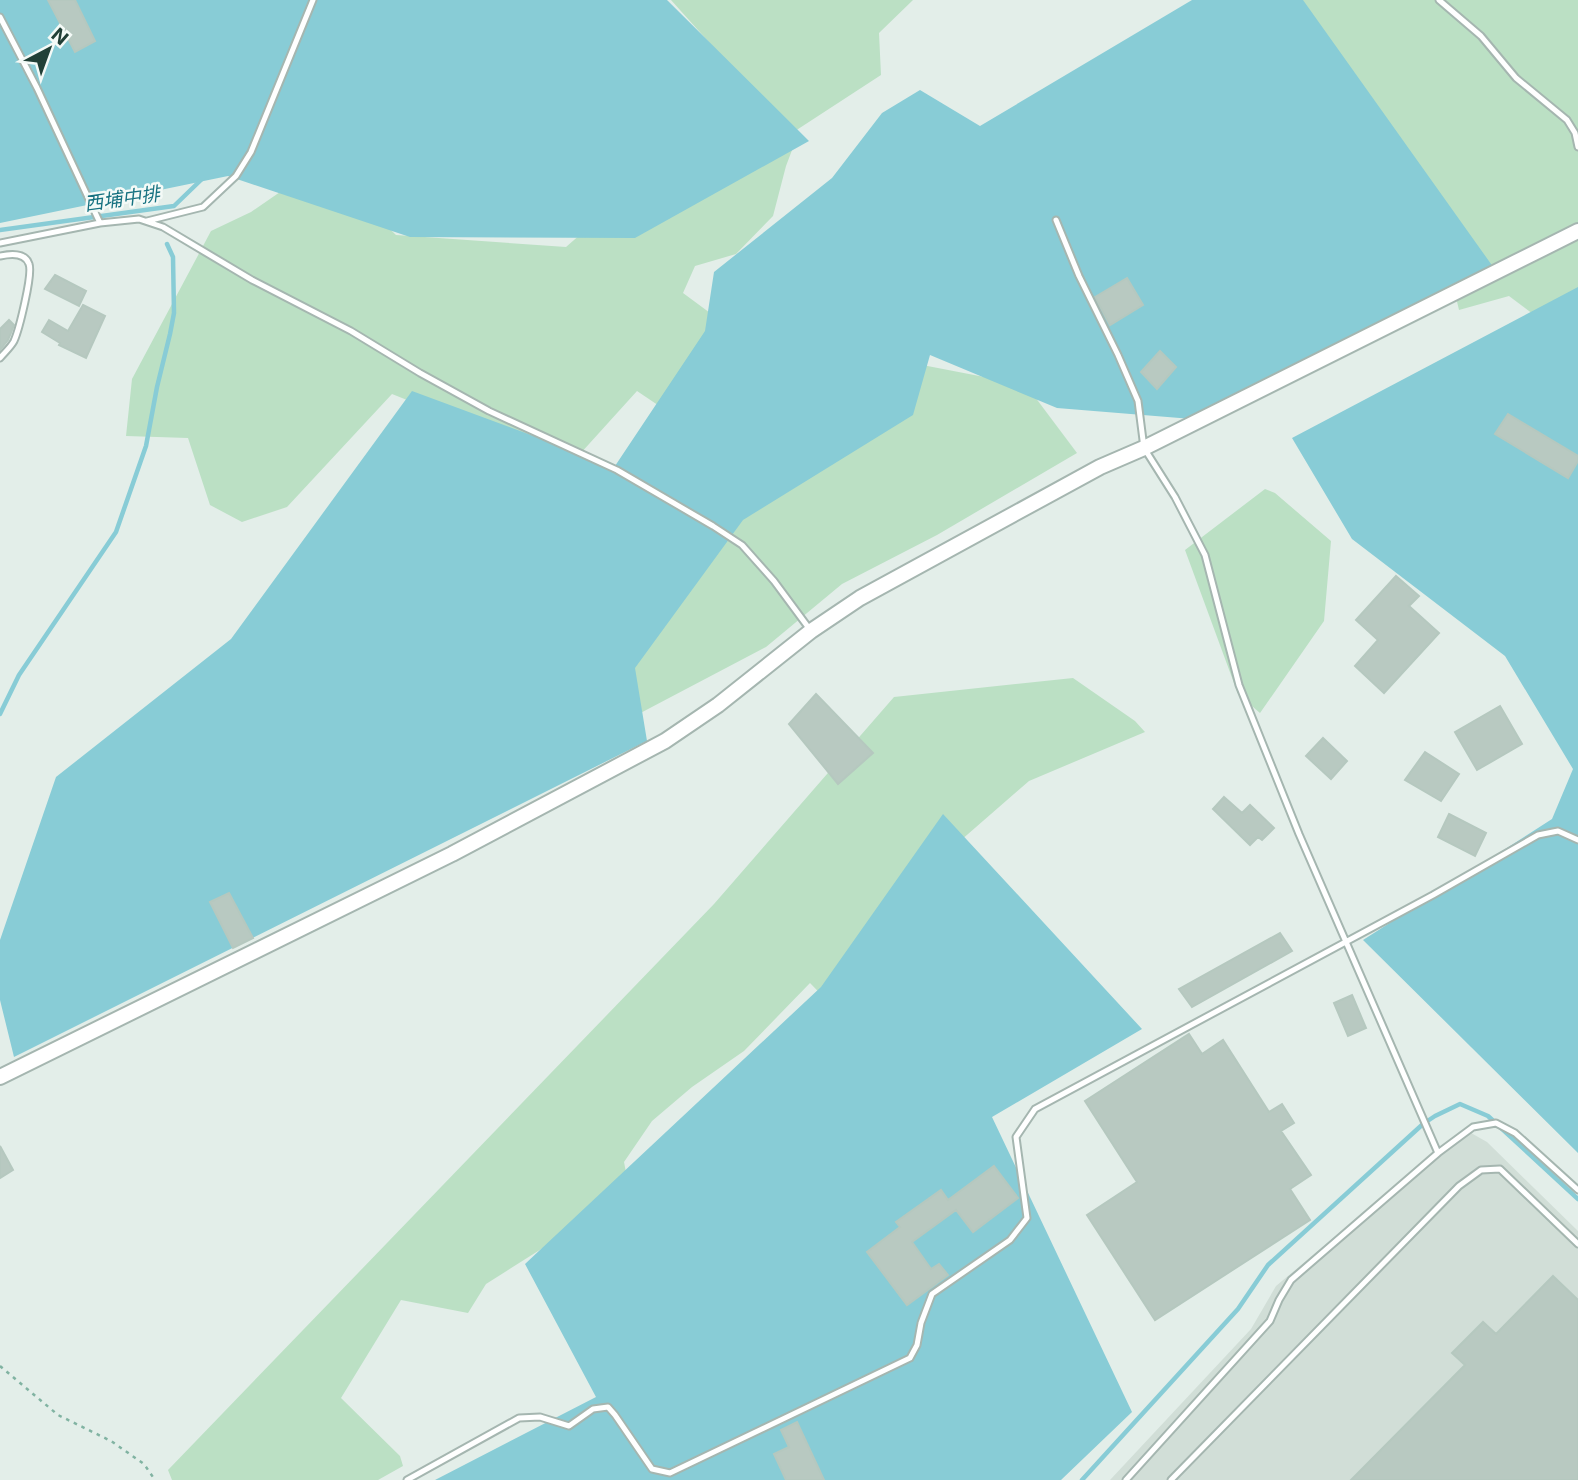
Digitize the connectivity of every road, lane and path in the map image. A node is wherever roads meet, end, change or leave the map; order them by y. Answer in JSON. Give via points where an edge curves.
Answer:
{"nodes":[{"id":1,"x":313,"y":0,"type":"edge"},
{"id":2,"x":1439,"y":0,"type":"edge"},
{"id":3,"x":0,"y":17,"type":"edge"},
{"id":4,"x":1578,"y":147,"type":"edge"},
{"id":5,"x":1056,"y":220,"type":"dead end"},
{"id":6,"x":147,"y":222,"type":"junction"},
{"id":7,"x":100,"y":223,"type":"junction"},
{"id":8,"x":1578,"y":231,"type":"edge"},
{"id":9,"x":0,"y":243,"type":"edge"},
{"id":10,"x":0,"y":256,"type":"edge"},
{"id":11,"x":0,"y":358,"type":"edge"},
{"id":12,"x":1144,"y":448,"type":"junction"},
{"id":13,"x":811,"y":631,"type":"junction"},
{"id":14,"x":1578,"y":840,"type":"edge"},
{"id":15,"x":1346,"y":942,"type":"junction"},
{"id":16,"x":0,"y":1077,"type":"edge"},
{"id":17,"x":1438,"y":1153,"type":"junction"},
{"id":18,"x":1578,"y":1190,"type":"edge"},
{"id":19,"x":1578,"y":1244,"type":"edge"},
{"id":20,"x":0,"y":1366,"type":"edge"},
{"id":21,"x":155,"y":1480,"type":"edge"},
{"id":22,"x":407,"y":1480,"type":"edge"},
{"id":23,"x":1126,"y":1480,"type":"edge"},
{"id":24,"x":1171,"y":1480,"type":"edge"}],
"edges":[{"from":1,"to":6,"type":"lane","via":[[251,152],[236,176],[203,207]]},
{"from":2,"to":4,"type":"lane","via":[[1481,36],[1516,78],[1567,120]]},
{"from":3,"to":7,"type":"lane"},
{"from":5,"to":12,"type":"lane","via":[[1138,401]]},
{"from":6,"to":7,"type":"lane"},
{"from":6,"to":13,"type":"lane","via":[[489,411],[617,470],[713,526],[742,545]]},
{"from":7,"to":9,"type":"lane"},
{"from":8,"to":12,"type":"street"},
{"from":10,"to":11,"type":"lane","via":[[12,254],[29,265],[29,286],[14,341]]},
{"from":12,"to":13,"type":"street","via":[[1100,467],[872,591]]},
{"from":12,"to":15,"type":"lane","via":[[1205,555],[1238,685]]},
{"from":13,"to":16,"type":"street","via":[[666,741],[452,854]]},
{"from":14,"to":15,"type":"lane","via":[[1558,831],[1538,835]]},
{"from":15,"to":17,"type":"lane"},
{"from":15,"to":22,"type":"lane","via":[[1035,1109],[1016,1137],[1027,1218],[1010,1240],[932,1294],[910,1359],[670,1473],[652,1469],[608,1408],[593,1409],[569,1426],[540,1417],[519,1418]]},
{"from":17,"to":18,"type":"lane","via":[[1473,1128],[1496,1123],[1515,1133]]},
{"from":17,"to":23,"type":"lane","via":[[1291,1280],[1270,1321]]},
{"from":19,"to":24,"type":"lane","via":[[1500,1169],[1481,1170],[1459,1186]]},
{"from":20,"to":21,"type":"path","via":[[58,1415],[111,1441],[144,1464]]}]}
